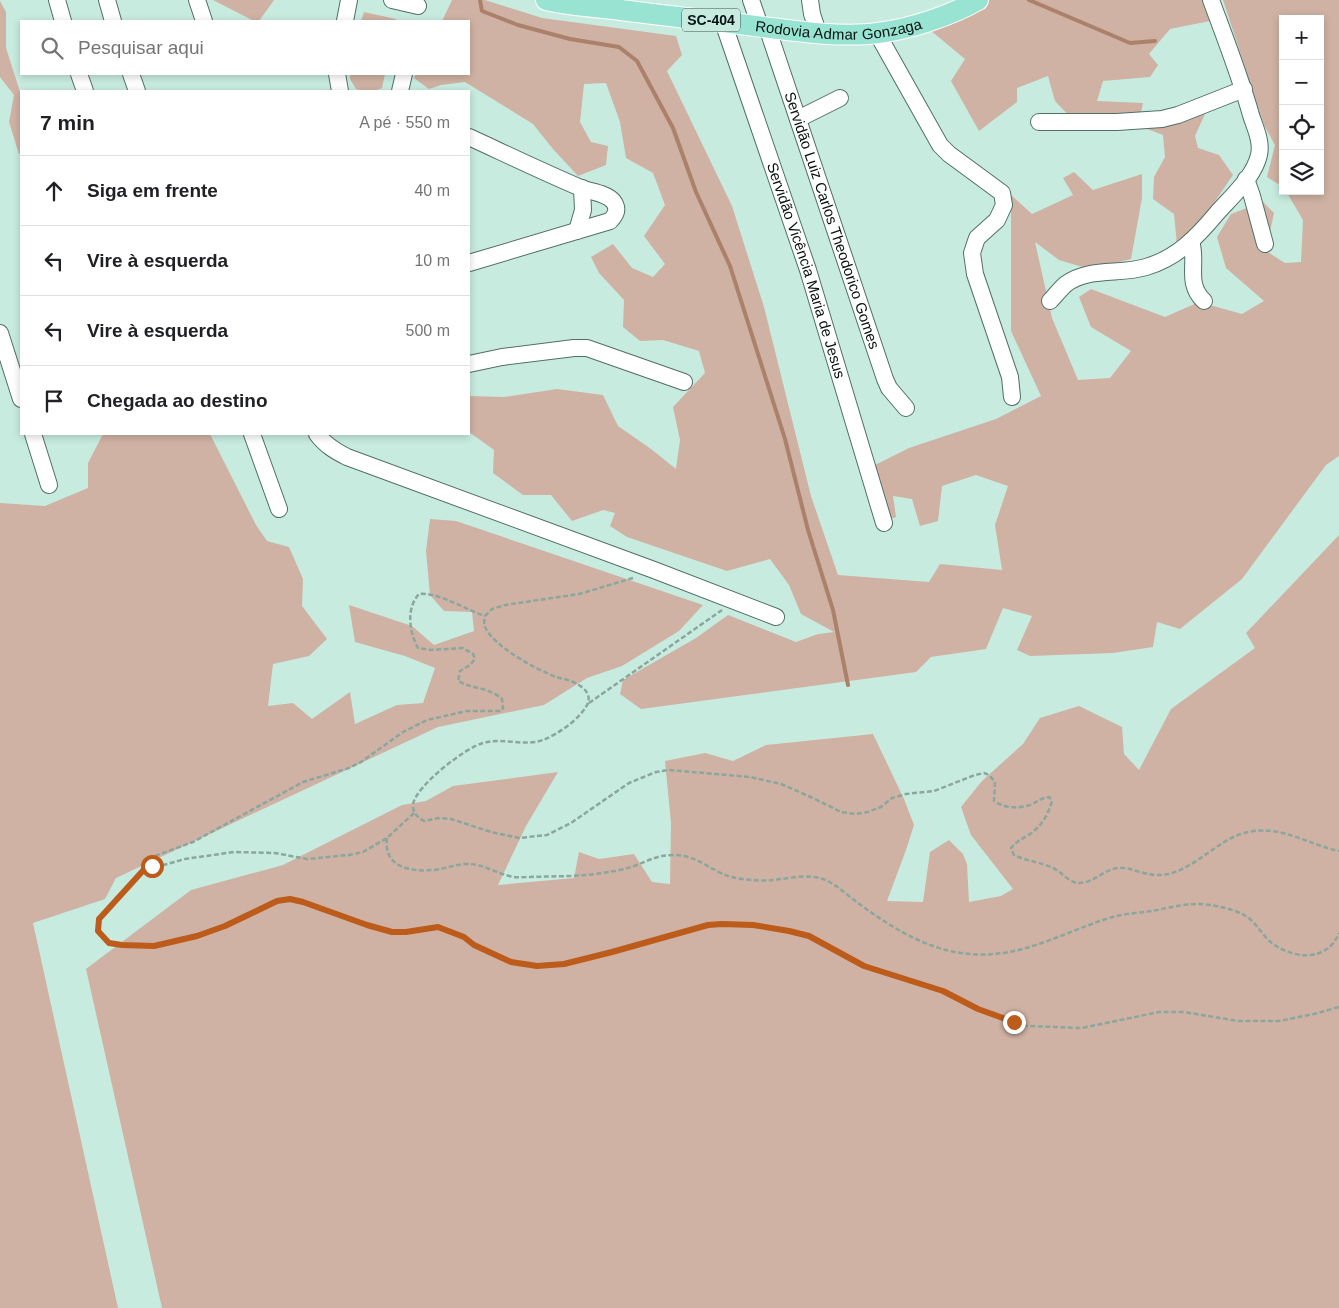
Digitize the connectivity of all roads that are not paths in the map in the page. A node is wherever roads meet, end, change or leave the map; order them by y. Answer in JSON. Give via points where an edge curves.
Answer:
{"nodes":[{"id":1,"x":56,"y":0,"type":"edge"},
{"id":2,"x":107,"y":0,"type":"edge"},
{"id":3,"x":196,"y":0,"type":"edge"},
{"id":4,"x":349,"y":0,"type":"edge"},
{"id":5,"x":392,"y":0,"type":"edge"},
{"id":6,"x":546,"y":0,"type":"edge"},
{"id":7,"x":751,"y":0,"type":"edge"},
{"id":8,"x":810,"y":0,"type":"edge"},
{"id":9,"x":978,"y":0,"type":"edge"},
{"id":10,"x":1211,"y":0,"type":"edge"},
{"id":11,"x":611,"y":5,"type":"edge"},
{"id":12,"x":418,"y":9,"type":"edge"},
{"id":13,"x":62,"y":20,"type":"edge"},
{"id":14,"x":113,"y":20,"type":"edge"},
{"id":15,"x":204,"y":20,"type":"edge"},
{"id":16,"x":344,"y":20,"type":"edge"},
{"id":17,"x":723,"y":22,"type":"junction"},
{"id":18,"x":763,"y":26,"type":"junction"},
{"id":19,"x":818,"y":32,"type":"junction"},
{"id":20,"x":877,"y":33,"type":"junction"},
{"id":21,"x":79,"y":75,"type":"edge"},
{"id":22,"x":131,"y":75,"type":"edge"},
{"id":23,"x":337,"y":75,"type":"edge"},
{"id":24,"x":404,"y":75,"type":"edge"},
{"id":25,"x":1244,"y":89,"type":"junction"},
{"id":26,"x":85,"y":90,"type":"edge"},
{"id":27,"x":137,"y":90,"type":"edge"},
{"id":28,"x":340,"y":90,"type":"edge"},
{"id":29,"x":400,"y":90,"type":"edge"},
{"id":30,"x":840,"y":98,"type":"dead end"},
{"id":31,"x":798,"y":119,"type":"junction"},
{"id":32,"x":1039,"y":122,"type":"dead end"},
{"id":33,"x":470,"y":137,"type":"edge"},
{"id":34,"x":1246,"y":179,"type":"junction"},
{"id":35,"x":582,"y":188,"type":"junction"},
{"id":36,"x":577,"y":232,"type":"junction"},
{"id":37,"x":1191,"y":241,"type":"junction"},
{"id":38,"x":1265,"y":244,"type":"dead end"},
{"id":39,"x":470,"y":263,"type":"edge"},
{"id":40,"x":1050,"y":301,"type":"dead end"},
{"id":41,"x":1204,"y":301,"type":"dead end"},
{"id":42,"x":0,"y":333,"type":"edge"},
{"id":43,"x":470,"y":364,"type":"edge"},
{"id":44,"x":684,"y":382,"type":"dead end"},
{"id":45,"x":20,"y":396,"type":"edge"},
{"id":46,"x":1012,"y":397,"type":"dead end"},
{"id":47,"x":906,"y":408,"type":"dead end"},
{"id":48,"x":32,"y":435,"type":"edge"},
{"id":49,"x":252,"y":435,"type":"edge"},
{"id":50,"x":318,"y":435,"type":"edge"},
{"id":51,"x":49,"y":485,"type":"dead end"},
{"id":52,"x":279,"y":509,"type":"dead end"},
{"id":53,"x":884,"y":523,"type":"dead end"},
{"id":54,"x":776,"y":617,"type":"dead end"}],
"edges":[{"from":1,"to":13,"type":"street"},
{"from":2,"to":14,"type":"street"},
{"from":3,"to":15,"type":"street"},
{"from":4,"to":16,"type":"street"},
{"from":5,"to":12,"type":"street"},
{"from":6,"to":11,"type":"main road","name":"Rodovia Admar Gonzaga","number":"SC-404"},
{"from":7,"to":18,"type":"street","name":"Servidão Luiz Carlos Theodorico Gomes"},
{"from":8,"to":19,"type":"street"},
{"from":9,"to":20,"type":"main road","name":"Rodovia Admar Gonzaga","number":"SC-404","via":[[931,19]]},
{"from":10,"to":25,"type":"street"},
{"from":11,"to":17,"type":"main road","name":"Rodovia Admar Gonzaga","number":"SC-404"},
{"from":17,"to":18,"type":"main road","name":"Rodovia Admar Gonzaga","number":"SC-404"},
{"from":17,"to":53,"type":"street","name":"Servidão Vicência Maria de Jesus","via":[[808,270]]},
{"from":18,"to":19,"type":"main road","name":"Rodovia Admar Gonzaga","number":"SC-404"},
{"from":18,"to":31,"type":"street","name":"Servidão Luiz Carlos Theodorico Gomes"},
{"from":19,"to":20,"type":"main road","name":"Rodovia Admar Gonzaga","number":"SC-404"},
{"from":20,"to":46,"type":"street","via":[[940,145],[1002,194],[1004,205],[996,220],[977,238],[972,253],[975,274],[1010,377]]},
{"from":21,"to":26,"type":"street"},
{"from":22,"to":27,"type":"street"},
{"from":23,"to":28,"type":"street"},
{"from":24,"to":29,"type":"street"},
{"from":25,"to":32,"type":"street","via":[[1162,119]]},
{"from":25,"to":34,"type":"street","via":[[1261,145],[1259,157]]},
{"from":30,"to":31,"type":"street"},
{"from":31,"to":47,"type":"street","name":"Servidão Luiz Carlos Theodorico Gomes","via":[[884,379]]},
{"from":33,"to":35,"type":"street"},
{"from":34,"to":37,"type":"street"},
{"from":34,"to":38,"type":"street"},
{"from":35,"to":36,"type":"street","via":[[583,210]]},
{"from":35,"to":36,"type":"street","via":[[607,197],[617,209],[610,221]]},
{"from":36,"to":39,"type":"street"},
{"from":37,"to":40,"type":"street","via":[[1165,261],[1144,268],[1077,277]]},
{"from":37,"to":41,"type":"street","via":[[1193,286]]},
{"from":42,"to":45,"type":"street"},
{"from":43,"to":44,"type":"street","via":[[587,348]]},
{"from":48,"to":51,"type":"street"},
{"from":49,"to":52,"type":"street"},
{"from":50,"to":54,"type":"street","via":[[322,442],[347,457]]}]}
